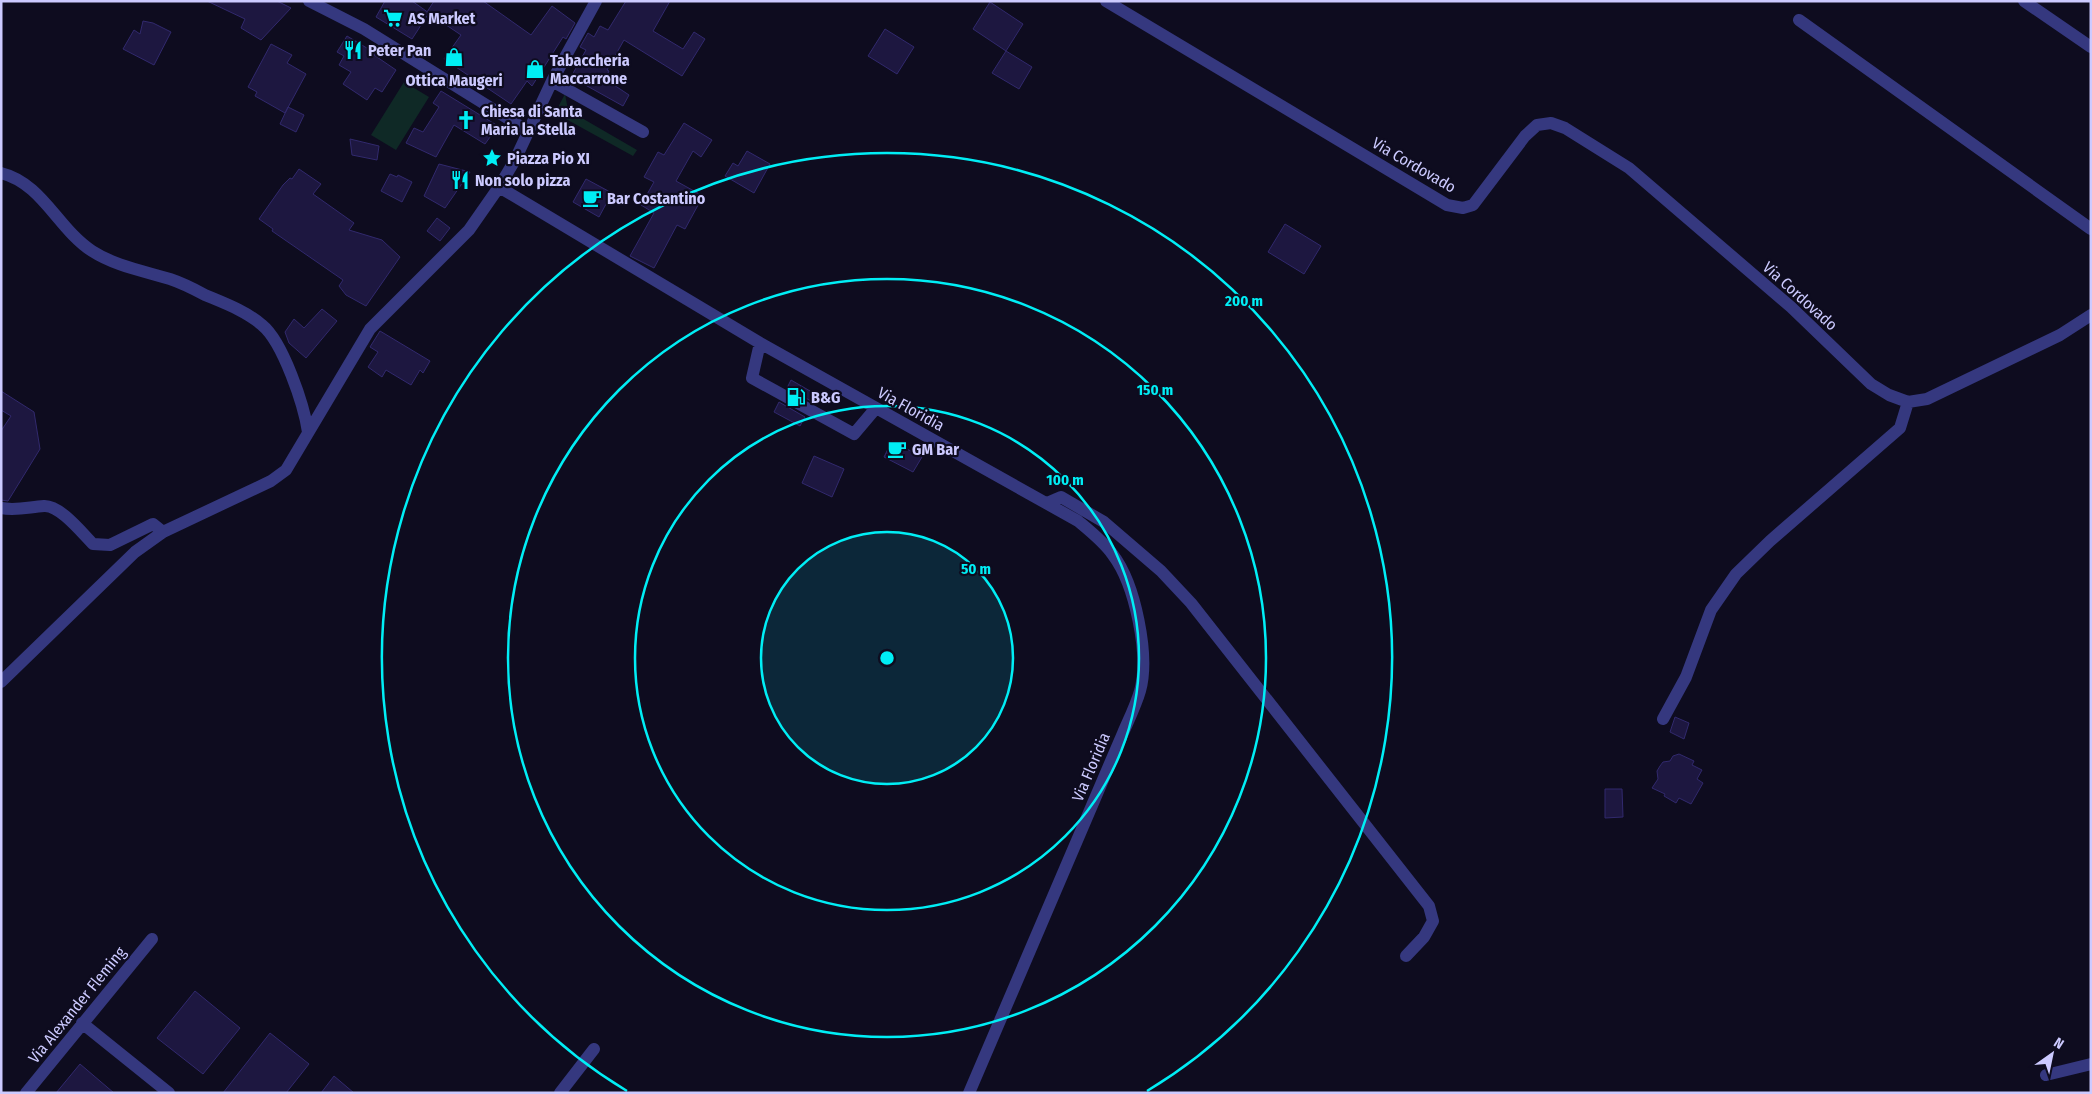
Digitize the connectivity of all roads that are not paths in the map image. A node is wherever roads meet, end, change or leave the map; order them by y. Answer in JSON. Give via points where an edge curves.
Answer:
{"nodes":[{"id":1,"x":309,"y":1,"type":"edge"},
{"id":2,"x":596,"y":1,"type":"edge"},
{"id":3,"x":1106,"y":1,"type":"edge"},
{"id":4,"x":2024,"y":1,"type":"edge"},
{"id":5,"x":1799,"y":20,"type":"dead end"},
{"id":6,"x":2091,"y":47,"type":"edge"},
{"id":7,"x":552,"y":81,"type":"junction"},
{"id":8,"x":528,"y":131,"type":"junction"},
{"id":9,"x":643,"y":132,"type":"dead end"},
{"id":10,"x":1,"y":173,"type":"edge"},
{"id":11,"x":499,"y":187,"type":"junction"},
{"id":12,"x":2091,"y":228,"type":"edge"},
{"id":13,"x":2091,"y":314,"type":"edge"},
{"id":14,"x":760,"y":343,"type":"junction"},
{"id":15,"x":1908,"y":402,"type":"junction"},
{"id":16,"x":876,"y":408,"type":"junction"},
{"id":17,"x":308,"y":432,"type":"junction"},
{"id":18,"x":1048,"y":503,"type":"junction"},
{"id":19,"x":1,"y":508,"type":"edge"},
{"id":20,"x":163,"y":532,"type":"junction"},
{"id":21,"x":1,"y":682,"type":"edge"},
{"id":22,"x":1662,"y":719,"type":"dead end"},
{"id":23,"x":152,"y":938,"type":"dead end"},
{"id":24,"x":1406,"y":956,"type":"dead end"},
{"id":25,"x":82,"y":1023,"type":"junction"},
{"id":26,"x":594,"y":1049,"type":"dead end"},
{"id":27,"x":2091,"y":1064,"type":"edge"},
{"id":28,"x":2046,"y":1075,"type":"dead end"},
{"id":29,"x":26,"y":1093,"type":"edge"},
{"id":30,"x":169,"y":1093,"type":"edge"},
{"id":31,"x":560,"y":1093,"type":"edge"},
{"id":32,"x":969,"y":1093,"type":"edge"}],
"edges":[{"from":1,"to":8,"type":"street","via":[[364,29]]},
{"from":2,"to":7,"type":"street"},
{"from":3,"to":15,"type":"street","name":"Via Cordovado","via":[[1447,205],[1463,208],[1473,204],[1537,125],[1551,123],[1565,128],[1629,168],[1791,307],[1871,384]]},
{"from":4,"to":6,"type":"street"},
{"from":5,"to":12,"type":"street"},
{"from":7,"to":8,"type":"street"},
{"from":7,"to":9,"type":"street"},
{"from":8,"to":11,"type":"street"},
{"from":10,"to":17,"type":"street","via":[[28,184],[72,235],[92,251],[116,263],[173,280],[242,311],[263,325],[278,342],[306,414]]},
{"from":11,"to":14,"type":"street","name":"Via Floridia"},
{"from":11,"to":17,"type":"street","via":[[469,230],[370,329]]},
{"from":13,"to":15,"type":"street","via":[[2060,335],[1927,399]]},
{"from":14,"to":16,"type":"street","name":"Via Floridia"},
{"from":14,"to":16,"type":"street","via":[[752,378],[854,434]]},
{"from":15,"to":22,"type":"street","via":[[1900,428],[1736,574],[1711,610],[1686,677]]},
{"from":16,"to":18,"type":"street","name":"Via Floridia"},
{"from":17,"to":20,"type":"street","via":[[286,470],[271,481]]},
{"from":18,"to":24,"type":"street","via":[[1061,497],[1104,522],[1191,603],[1430,906],[1433,921],[1424,937]]},
{"from":18,"to":32,"type":"street","name":"Via Floridia","via":[[1078,521],[1114,556],[1127,583],[1138,619],[1143,651],[1140,690]]},
{"from":19,"to":20,"type":"street","via":[[13,510],[47,506],[60,512],[93,544],[110,545],[153,524]]},
{"from":20,"to":21,"type":"street","via":[[135,552]]},
{"from":23,"to":25,"type":"street","name":"Via Alexander Fleming"},
{"from":25,"to":29,"type":"street","name":"Via Alexander Fleming"},
{"from":25,"to":30,"type":"street"},
{"from":26,"to":31,"type":"street"},
{"from":27,"to":28,"type":"street"}]}
